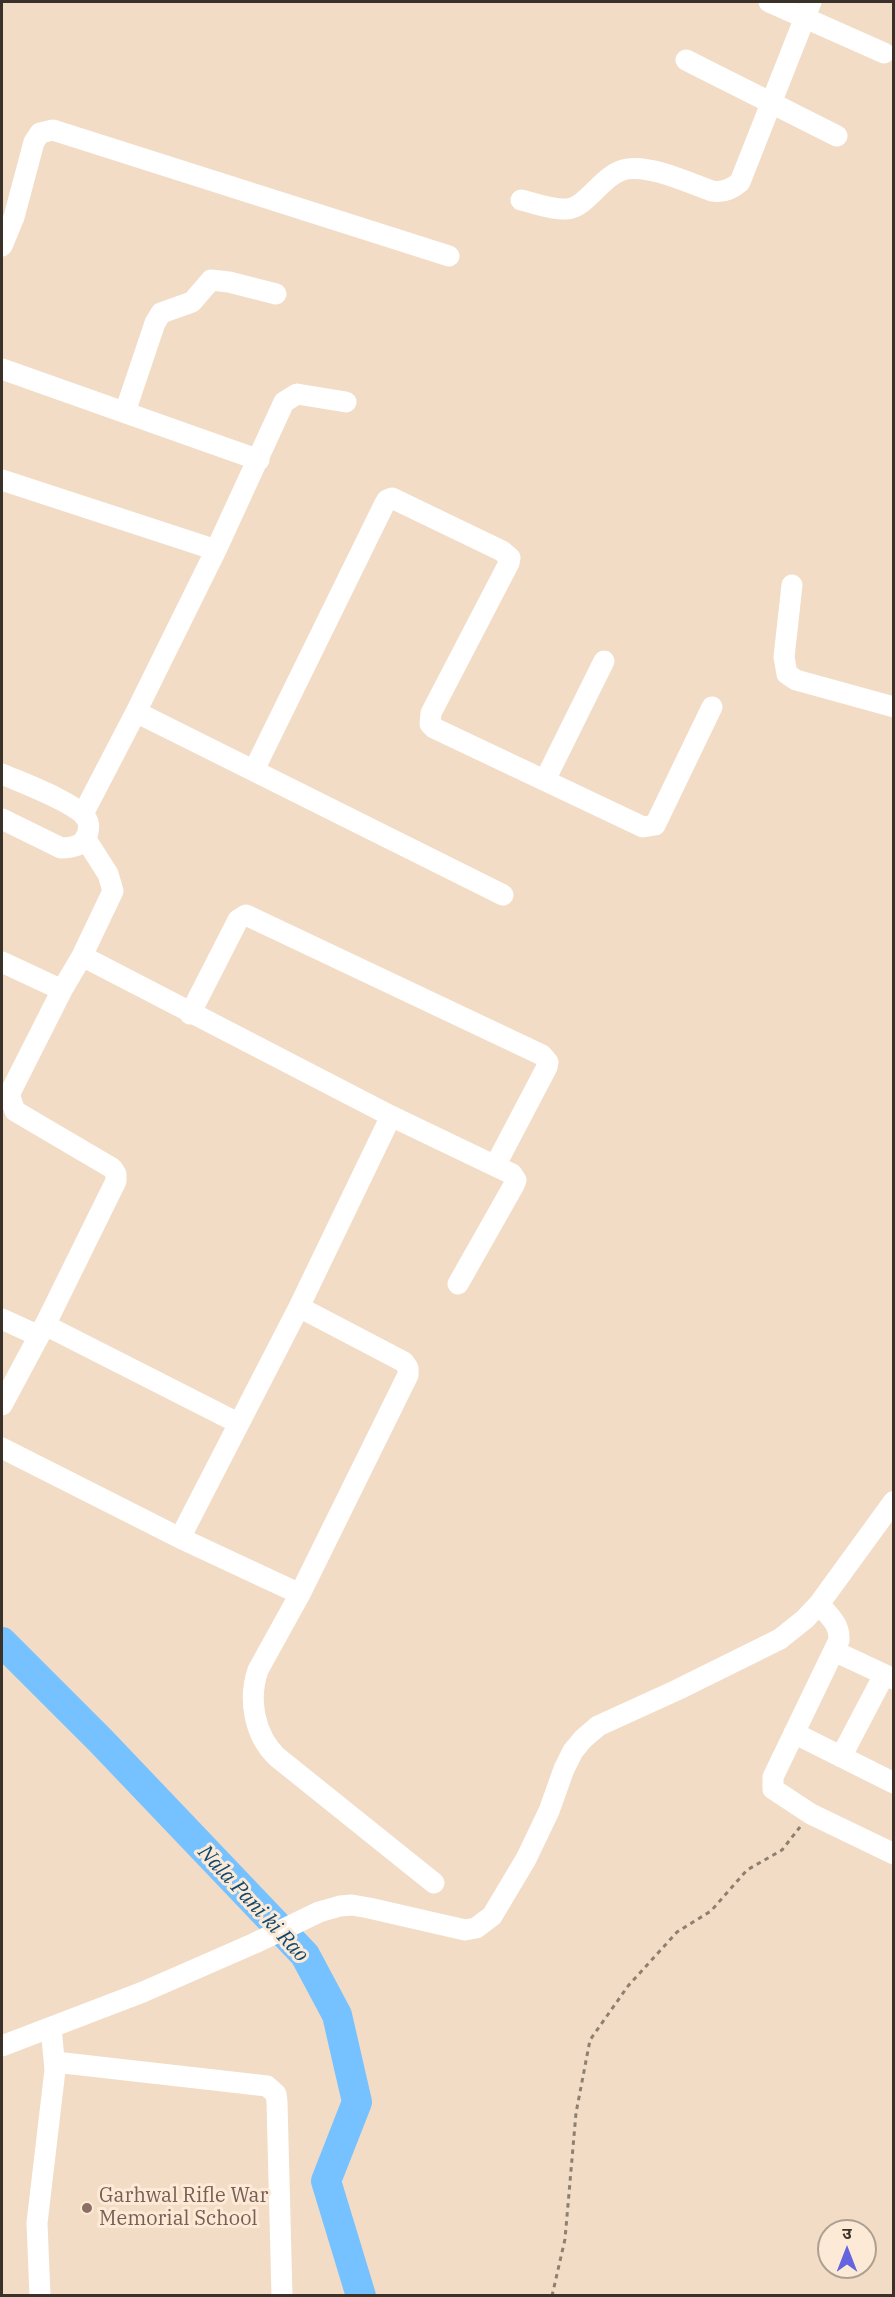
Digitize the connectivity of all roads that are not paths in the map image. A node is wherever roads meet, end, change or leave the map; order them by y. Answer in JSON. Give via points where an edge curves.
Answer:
{"nodes":[{"id":1,"x":769,"y":2,"type":"edge"},
{"id":2,"x":807,"y":9,"type":"edge"},
{"id":3,"x":884,"y":53,"type":"dead end"},
{"id":4,"x":687,"y":60,"type":"dead end"},
{"id":5,"x":770,"y":103,"type":"junction"},
{"id":6,"x":837,"y":136,"type":"dead end"},
{"id":7,"x":521,"y":200,"type":"dead end"},
{"id":8,"x":2,"y":246,"type":"edge"},
{"id":9,"x":448,"y":256,"type":"dead end"},
{"id":10,"x":276,"y":294,"type":"dead end"},
{"id":11,"x":2,"y":369,"type":"edge"},
{"id":12,"x":346,"y":402,"type":"dead end"},
{"id":13,"x":125,"y":412,"type":"junction"},
{"id":14,"x":259,"y":460,"type":"junction"},
{"id":15,"x":2,"y":480,"type":"edge"},
{"id":16,"x":216,"y":549,"type":"junction"},
{"id":17,"x":792,"y":585,"type":"dead end"},
{"id":18,"x":604,"y":661,"type":"dead end"},
{"id":19,"x":712,"y":707,"type":"dead end"},
{"id":20,"x":894,"y":707,"type":"edge"},
{"id":21,"x":136,"y":712,"type":"junction"},
{"id":22,"x":254,"y":770,"type":"junction"},
{"id":23,"x":2,"y":774,"type":"edge"},
{"id":24,"x":545,"y":780,"type":"junction"},
{"id":25,"x":82,"y":814,"type":"junction"},
{"id":26,"x":2,"y":819,"type":"edge"},
{"id":27,"x":85,"y":838,"type":"junction"},
{"id":28,"x":503,"y":895,"type":"dead end"},
{"id":29,"x":82,"y":956,"type":"junction"},
{"id":30,"x":2,"y":962,"type":"edge"},
{"id":31,"x":62,"y":990,"type":"junction"},
{"id":32,"x":190,"y":1014,"type":"junction"},
{"id":33,"x":391,"y":1116,"type":"junction"},
{"id":34,"x":495,"y":1166,"type":"junction"},
{"id":35,"x":458,"y":1284,"type":"dead end"},
{"id":36,"x":298,"y":1307,"type":"junction"},
{"id":37,"x":2,"y":1319,"type":"edge"},
{"id":38,"x":42,"y":1330,"type":"junction"},
{"id":39,"x":2,"y":1405,"type":"edge"},
{"id":40,"x":238,"y":1423,"type":"junction"},
{"id":41,"x":2,"y":1449,"type":"edge"},
{"id":42,"x":894,"y":1501,"type":"edge"},
{"id":43,"x":180,"y":1538,"type":"junction"},
{"id":44,"x":300,"y":1594,"type":"junction"},
{"id":45,"x":819,"y":1604,"type":"junction"},
{"id":46,"x":834,"y":1651,"type":"junction"},
{"id":47,"x":889,"y":1677,"type":"edge"},
{"id":48,"x":794,"y":1733,"type":"junction"},
{"id":49,"x":841,"y":1757,"type":"junction"},
{"id":50,"x":893,"y":1782,"type":"edge"},
{"id":51,"x":894,"y":1854,"type":"edge"},
{"id":52,"x":434,"y":1883,"type":"dead end"},
{"id":53,"x":51,"y":2027,"type":"junction"},
{"id":54,"x":2,"y":2046,"type":"edge"},
{"id":55,"x":55,"y":2061,"type":"junction"},
{"id":56,"x":40,"y":2295,"type":"edge"},
{"id":57,"x":282,"y":2295,"type":"edge"}],
"edges":[{"from":1,"to":2,"type":"street"},
{"from":2,"to":3,"type":"street"},
{"from":2,"to":5,"type":"street"},
{"from":4,"to":5,"type":"street"},
{"from":5,"to":6,"type":"street"},
{"from":5,"to":7,"type":"street","via":[[740,182],[729,189],[712,191],[649,170],[626,169],[614,173],[575,208],[557,209]]},
{"from":8,"to":9,"type":"street","via":[[34,142],[40,133],[53,130]]},
{"from":10,"to":13,"type":"street","via":[[211,280],[189,304],[161,313]]},
{"from":11,"to":13,"type":"street"},
{"from":12,"to":14,"type":"street","via":[[297,394],[289,397],[278,412]]},
{"from":13,"to":14,"type":"street"},
{"from":14,"to":16,"type":"street"},
{"from":15,"to":16,"type":"street"},
{"from":16,"to":21,"type":"street"},
{"from":17,"to":20,"type":"street","via":[[784,657],[787,674],[806,683]]},
{"from":18,"to":24,"type":"street"},
{"from":19,"to":24,"type":"street","via":[[655,825],[643,827]]},
{"from":21,"to":22,"type":"street"},
{"from":21,"to":25,"type":"street"},
{"from":22,"to":24,"type":"street","via":[[384,505],[392,498],[510,558],[431,713],[430,724]]},
{"from":22,"to":28,"type":"street"},
{"from":23,"to":25,"type":"street","via":[[75,807]]},
{"from":25,"to":27,"type":"street","via":[[89,825]]},
{"from":26,"to":27,"type":"street","via":[[61,848],[78,845]]},
{"from":27,"to":29,"type":"street","via":[[108,874],[113,891]]},
{"from":29,"to":31,"type":"street"},
{"from":29,"to":32,"type":"street"},
{"from":30,"to":31,"type":"street"},
{"from":31,"to":38,"type":"street","via":[[11,1090],[11,1106],[112,1168],[116,1181]]},
{"from":32,"to":33,"type":"street"},
{"from":32,"to":34,"type":"street","via":[[238,920],[250,916],[542,1055],[547,1066]]},
{"from":33,"to":34,"type":"street"},
{"from":33,"to":36,"type":"street"},
{"from":34,"to":35,"type":"street","via":[[516,1180]]},
{"from":36,"to":40,"type":"street"},
{"from":36,"to":44,"type":"street","via":[[404,1362],[408,1368],[408,1375]]},
{"from":37,"to":38,"type":"street"},
{"from":38,"to":39,"type":"street"},
{"from":38,"to":40,"type":"street"},
{"from":40,"to":43,"type":"street"},
{"from":41,"to":43,"type":"street"},
{"from":42,"to":45,"type":"street"},
{"from":43,"to":44,"type":"street"},
{"from":44,"to":52,"type":"street","via":[[253,1683],[254,1712],[266,1746]]},
{"from":45,"to":46,"type":"street","via":[[839,1628]]},
{"from":45,"to":53,"type":"street","via":[[780,1639],[598,1726],[584,1739],[564,1769],[526,1859],[484,1924],[465,1930],[352,1905],[340,1906]]},
{"from":46,"to":47,"type":"street"},
{"from":46,"to":48,"type":"street"},
{"from":47,"to":49,"type":"street"},
{"from":48,"to":49,"type":"street"},
{"from":48,"to":51,"type":"street","via":[[772,1782],[773,1789],[811,1814]]},
{"from":49,"to":50,"type":"street"},
{"from":53,"to":54,"type":"street"},
{"from":53,"to":55,"type":"street"},
{"from":55,"to":56,"type":"street","via":[[37,2223]]},
{"from":55,"to":57,"type":"street","via":[[272,2089],[277,2102]]}]}
